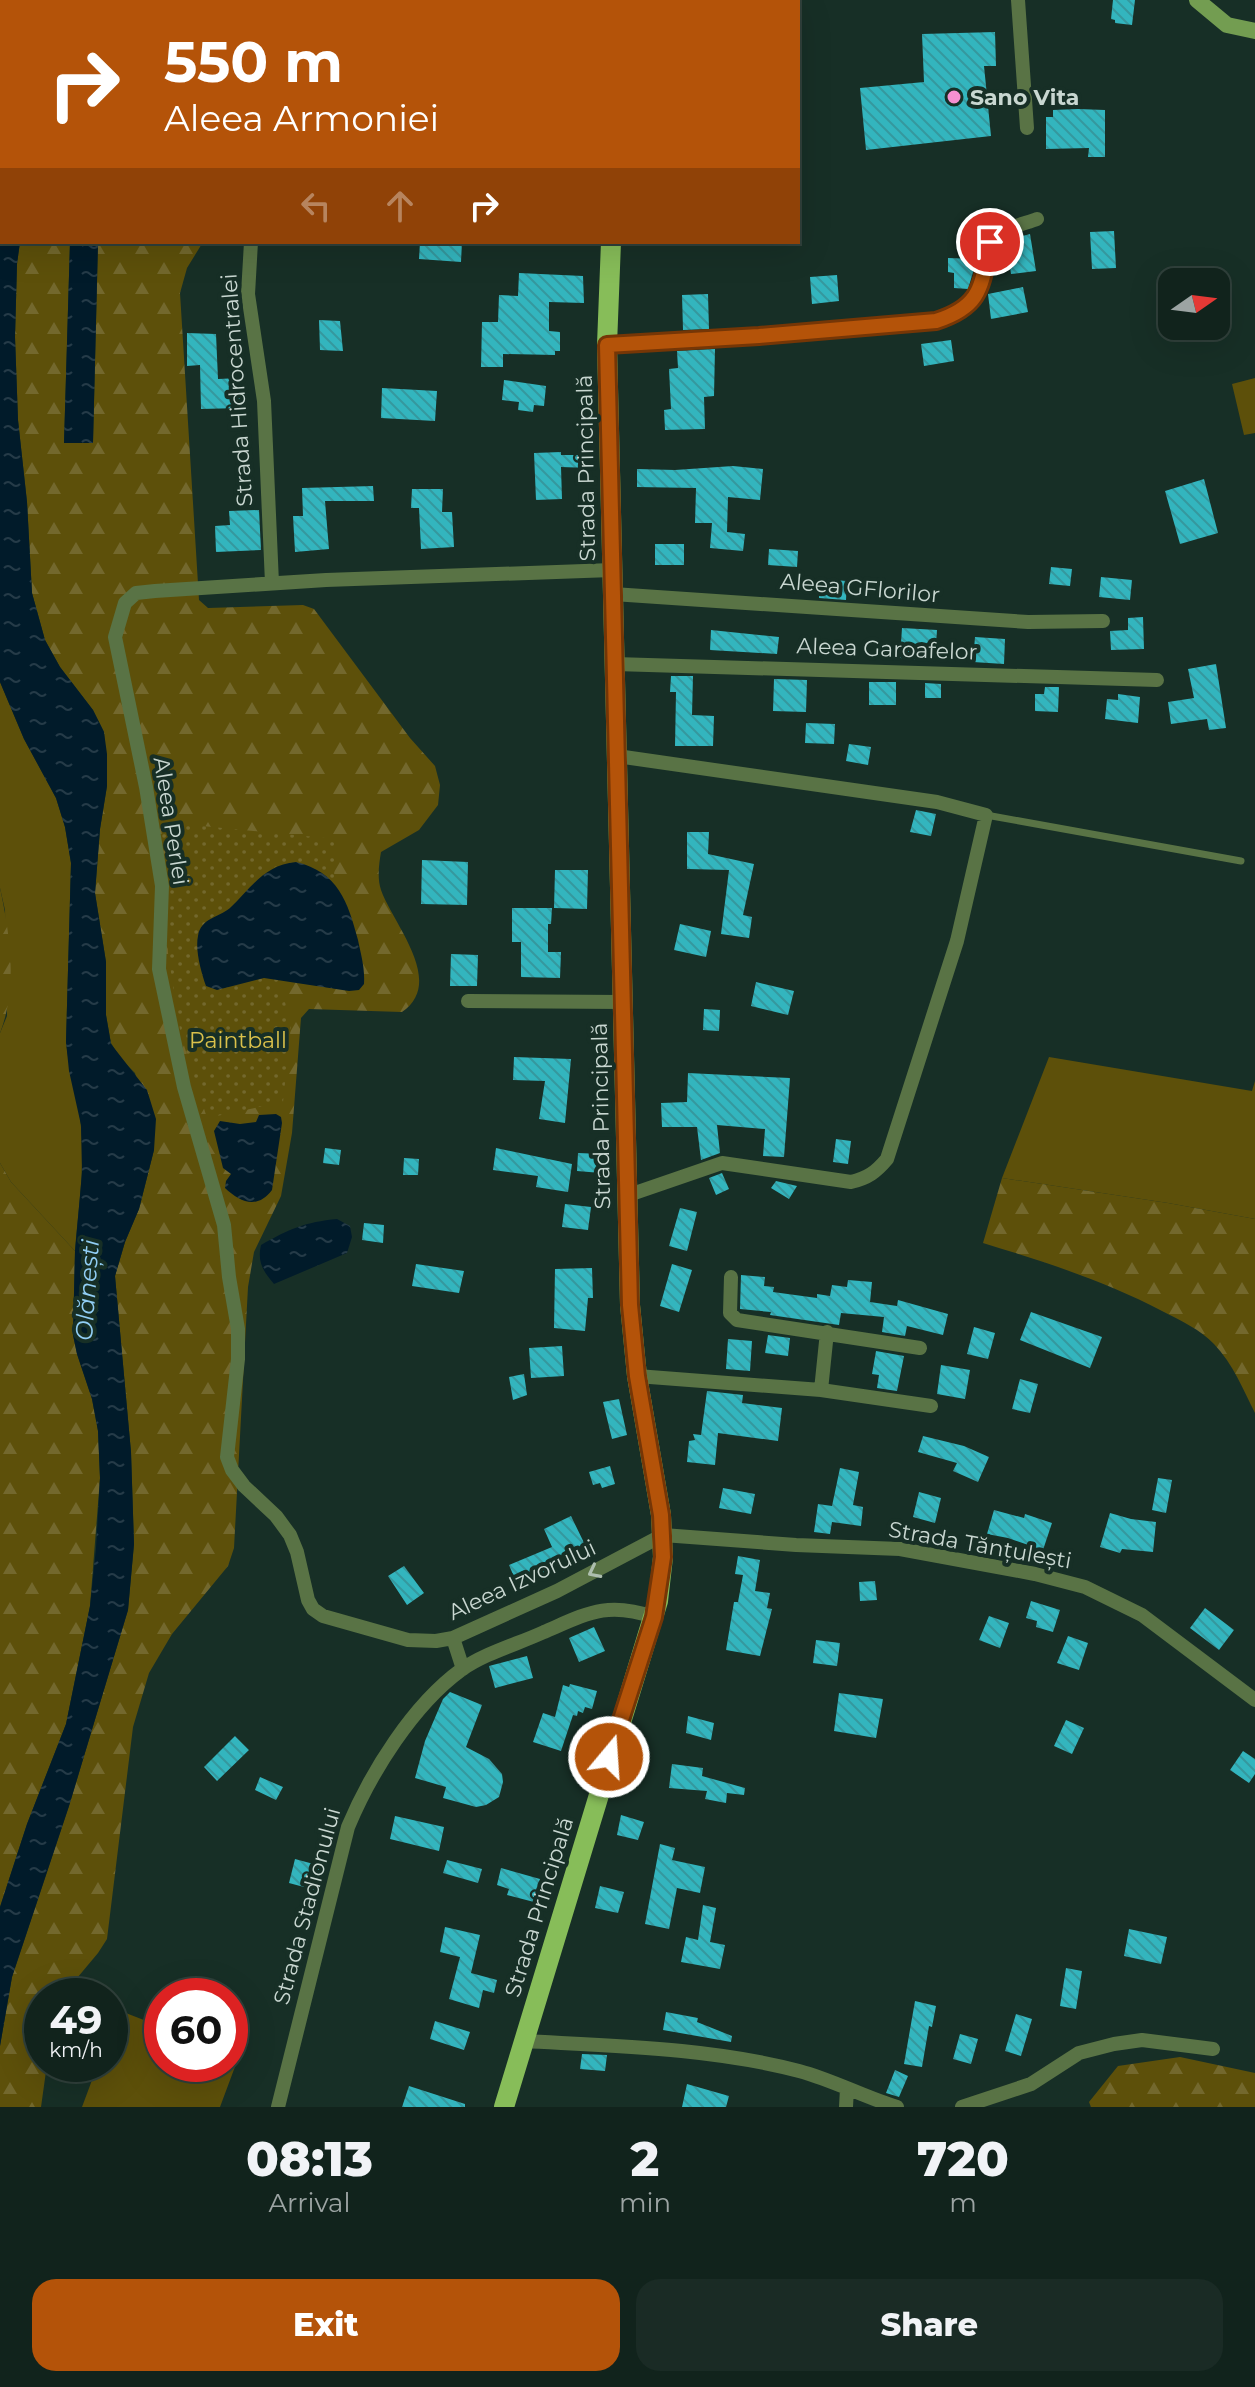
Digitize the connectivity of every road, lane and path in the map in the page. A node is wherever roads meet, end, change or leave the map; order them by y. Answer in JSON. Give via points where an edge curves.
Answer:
{"nodes":[{"id":1,"x":1018,"y":0,"type":"edge"},
{"id":2,"x":1197,"y":0,"type":"edge"},
{"id":3,"x":1255,"y":31,"type":"edge"},
{"id":4,"x":1027,"y":128,"type":"dead end"},
{"id":5,"x":1037,"y":219,"type":"dead end"},
{"id":6,"x":251,"y":244,"type":"edge"},
{"id":7,"x":611,"y":244,"type":"edge"},
{"id":8,"x":607,"y":345,"type":"junction"},
{"id":9,"x":612,"y":570,"type":"junction"},
{"id":10,"x":272,"y":583,"type":"junction"},
{"id":11,"x":613,"y":594,"type":"junction"},
{"id":12,"x":1103,"y":621,"type":"dead end"},
{"id":13,"x":615,"y":664,"type":"junction"},
{"id":14,"x":1157,"y":680,"type":"dead end"},
{"id":15,"x":617,"y":756,"type":"junction"},
{"id":16,"x":986,"y":815,"type":"junction"},
{"id":17,"x":1241,"y":861,"type":"dead end"},
{"id":18,"x":468,"y":1001,"type":"dead end"},
{"id":19,"x":623,"y":1002,"type":"junction"},
{"id":20,"x":626,"y":1196,"type":"junction"},
{"id":21,"x":731,"y":1277,"type":"dead end"},
{"id":22,"x":827,"y":1332,"type":"junction"},
{"id":23,"x":920,"y":1348,"type":"dead end"},
{"id":24,"x":637,"y":1376,"type":"junction"},
{"id":25,"x":821,"y":1390,"type":"junction"},
{"id":26,"x":931,"y":1406,"type":"dead end"},
{"id":27,"x":663,"y":1535,"type":"junction"},
{"id":28,"x":308,"y":1600,"type":"joint"},
{"id":29,"x":654,"y":1617,"type":"junction"},
{"id":30,"x":453,"y":1638,"type":"junction"},
{"id":31,"x":463,"y":1669,"type":"junction"},
{"id":32,"x":1255,"y":1700,"type":"edge"},
{"id":33,"x":524,"y":2041,"type":"junction"},
{"id":34,"x":1213,"y":2049,"type":"dead end"},
{"id":35,"x":847,"y":2088,"type":"junction"},
{"id":36,"x":278,"y":2107,"type":"edge"},
{"id":37,"x":504,"y":2107,"type":"edge"},
{"id":38,"x":846,"y":2107,"type":"edge"},
{"id":39,"x":897,"y":2107,"type":"edge"},
{"id":40,"x":962,"y":2107,"type":"edge"}],
"edges":[{"from":1,"to":4,"type":"street"},
{"from":2,"to":3,"type":"street","via":[[1227,25]]},
{"from":5,"to":8,"type":"street","via":[[990,242],[978,294],[955,315],[936,321]]},
{"from":6,"to":10,"type":"street","name":"Strada Hidrocentralei","via":[[248,294],[264,401]]},
{"from":7,"to":8,"type":"main road","name":"Strada Principală"},
{"from":8,"to":9,"type":"main road","name":"Strada Principală"},
{"from":9,"to":10,"type":"street","name":"Aleea Perlei"},
{"from":9,"to":11,"type":"main road","name":"Strada Principală"},
{"from":10,"to":28,"type":"street","name":"Aleea Perlei","via":[[136,593],[125,603],[115,637],[162,886],[159,969],[184,1087],[224,1225],[238,1329],[227,1457],[244,1486],[290,1535]]},
{"from":11,"to":12,"type":"street","name":"Aleea GFlorilor","via":[[1028,622]]},
{"from":11,"to":13,"type":"main road","name":"Strada Principală"},
{"from":13,"to":14,"type":"street","name":"Aleea Garoafelor"},
{"from":13,"to":15,"type":"main road","name":"Strada Principală"},
{"from":15,"to":16,"type":"street","via":[[937,802]]},
{"from":15,"to":19,"type":"main road","name":"Strada Principală"},
{"from":16,"to":17,"type":"lane"},
{"from":16,"to":20,"type":"street","via":[[957,941],[894,1140],[877,1171],[851,1182],[722,1163]]},
{"from":18,"to":19,"type":"street"},
{"from":19,"to":20,"type":"main road","name":"Strada Principală"},
{"from":20,"to":24,"type":"main road","name":"Strada Principală"},
{"from":21,"to":22,"type":"street","via":[[733,1318]]},
{"from":22,"to":23,"type":"street"},
{"from":22,"to":25,"type":"street"},
{"from":24,"to":25,"type":"street"},
{"from":24,"to":27,"type":"main road","name":"Strada Principală"},
{"from":25,"to":26,"type":"street"},
{"from":27,"to":29,"type":"main road","name":"Strada Principală"},
{"from":27,"to":30,"type":"street","name":"Aleea Izvorului","one_way":true},
{"from":27,"to":32,"type":"street","name":"Strada Tănțulești","via":[[900,1549],[1085,1587],[1142,1615]]},
{"from":28,"to":30,"type":"street","name":"Aleea Izvorului","via":[[323,1616],[381,1634],[408,1640]]},
{"from":29,"to":31,"type":"street","name":"Strada Stadionului","via":[[630,1609],[596,1611]]},
{"from":29,"to":33,"type":"main road","name":"Strada Principală"},
{"from":30,"to":31,"type":"street"},
{"from":31,"to":36,"type":"street","name":"Strada Stadionului","via":[[421,1708],[369,1783],[348,1827]]},
{"from":33,"to":35,"type":"street","via":[[760,2062]]},
{"from":33,"to":37,"type":"main road","name":"Strada Principală"},
{"from":34,"to":40,"type":"street","via":[[1142,2040],[1114,2044],[1079,2053],[1031,2084]]},
{"from":35,"to":38,"type":"street"},
{"from":35,"to":39,"type":"street"}]}
